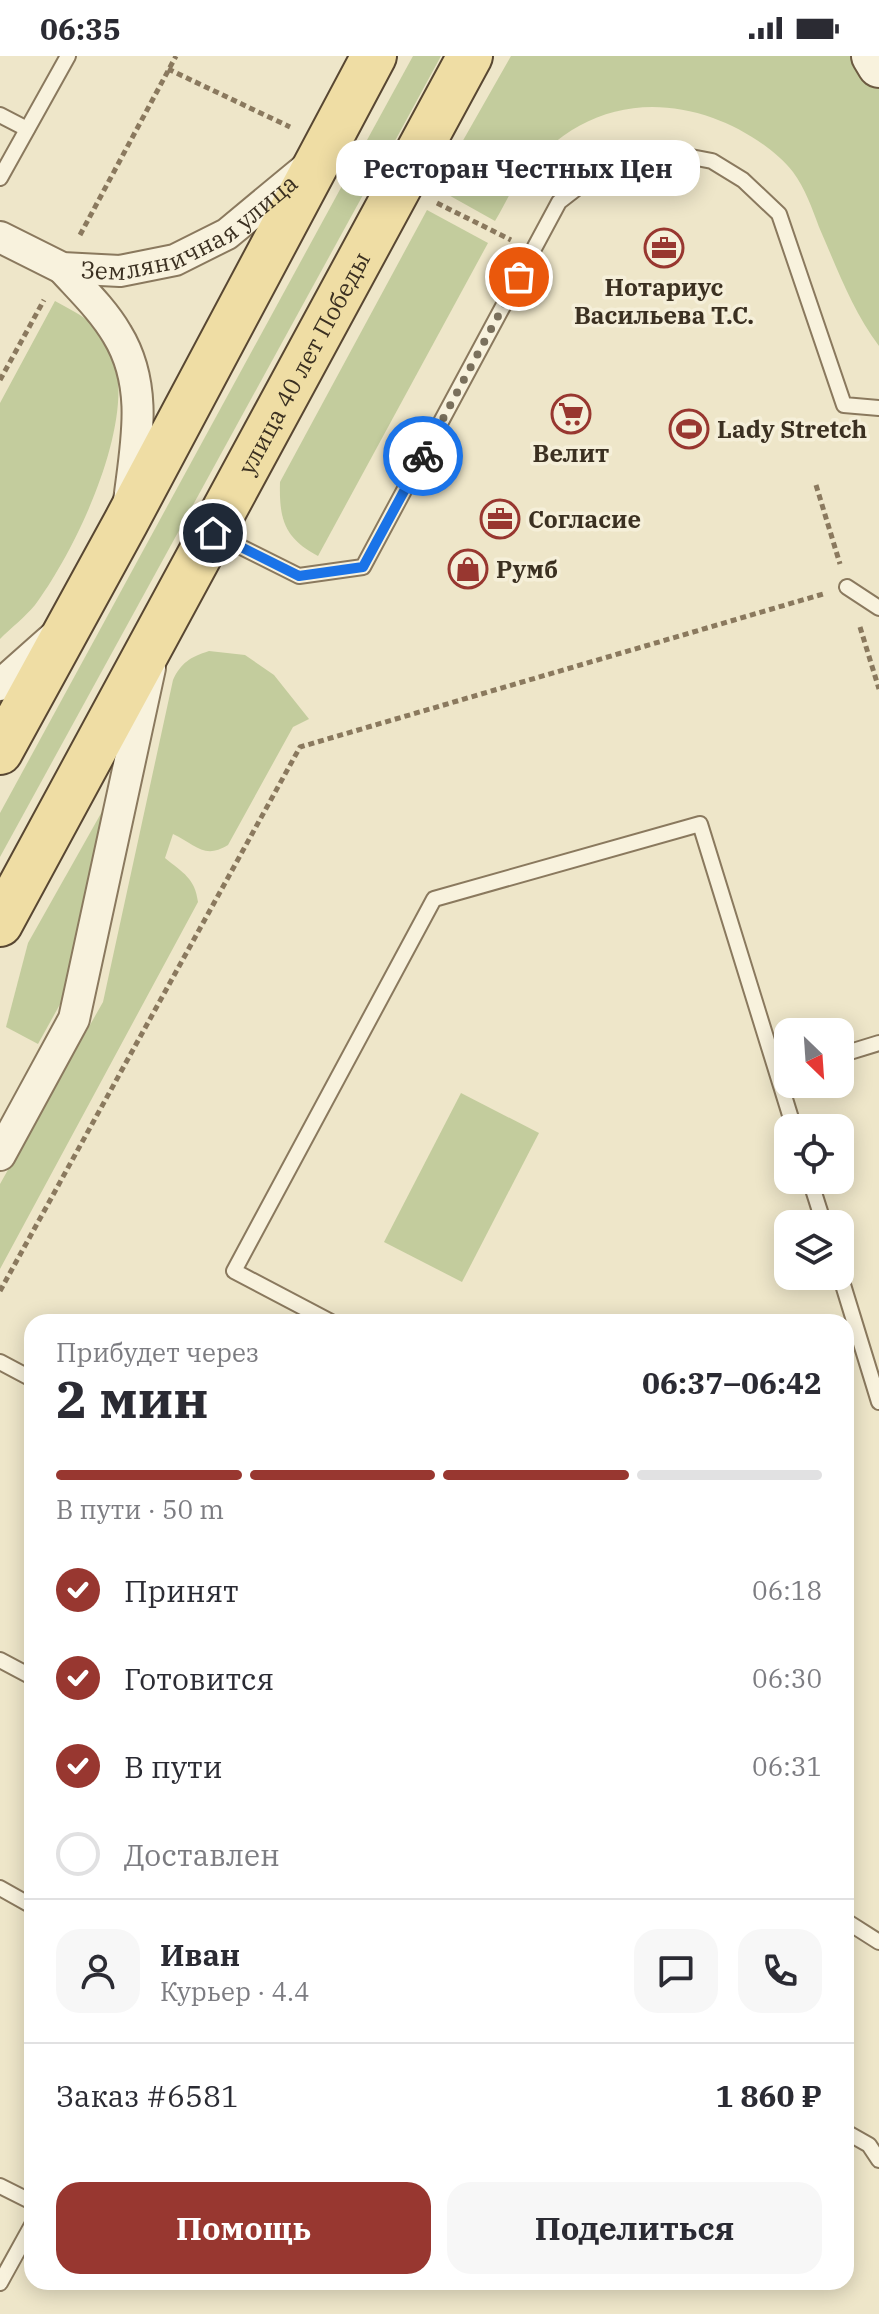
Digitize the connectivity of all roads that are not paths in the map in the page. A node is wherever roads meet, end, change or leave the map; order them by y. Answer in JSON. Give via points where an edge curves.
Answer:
{"nodes":[{"id":1,"x":68,"y":56,"type":"edge"},
{"id":2,"x":374,"y":56,"type":"edge"},
{"id":3,"x":470,"y":56,"type":"edge"},
{"id":4,"x":873,"y":56,"type":"edge"},
{"id":5,"x":879,"y":66,"type":"edge"},
{"id":6,"x":0,"y":115,"type":"edge"},
{"id":7,"x":27,"y":129,"type":"junction"},
{"id":8,"x":325,"y":149,"type":"junction"},
{"id":9,"x":0,"y":178,"type":"edge"},
{"id":10,"x":0,"y":237,"type":"edge"},
{"id":11,"x":62,"y":268,"type":"junction"},
{"id":12,"x":879,"y":408,"type":"edge"},
{"id":13,"x":126,"y":522,"type":"junction"},
{"id":14,"x":213,"y":533,"type":"junction"},
{"id":15,"x":847,"y":587,"type":"road end"},
{"id":16,"x":879,"y":608,"type":"edge"},
{"id":17,"x":72,"y":620,"type":"junction"},
{"id":18,"x":158,"y":635,"type":"junction"},
{"id":19,"x":0,"y":685,"type":"edge"},
{"id":20,"x":0,"y":752,"type":"edge"},
{"id":21,"x":0,"y":924,"type":"edge"},
{"id":22,"x":879,"y":1043,"type":"edge"},
{"id":23,"x":774,"y":1046,"type":"edge"},
{"id":24,"x":854,"y":1051,"type":"edge"},
{"id":25,"x":0,"y":1155,"type":"edge"},
{"id":26,"x":845,"y":1290,"type":"edge"},
{"id":27,"x":316,"y":1314,"type":"edge"},
{"id":28,"x":852,"y":1314,"type":"edge"},
{"id":29,"x":854,"y":1321,"type":"edge"},
{"id":30,"x":0,"y":1362,"type":"edge"},
{"id":31,"x":24,"y":1375,"type":"edge"},
{"id":32,"x":879,"y":1402,"type":"edge"},
{"id":33,"x":0,"y":1660,"type":"edge"},
{"id":34,"x":24,"y":1673,"type":"edge"},
{"id":35,"x":0,"y":1888,"type":"edge"},
{"id":36,"x":24,"y":1902,"type":"edge"},
{"id":37,"x":854,"y":1926,"type":"edge"},
{"id":38,"x":879,"y":1942,"type":"edge"},
{"id":39,"x":854,"y":2137,"type":"edge"},
{"id":40,"x":879,"y":2160,"type":"edge"},
{"id":41,"x":0,"y":2186,"type":"edge"},
{"id":42,"x":24,"y":2198,"type":"edge"},
{"id":43,"x":24,"y":2240,"type":"edge"},
{"id":44,"x":0,"y":2283,"type":"edge"}],
"edges":[{"from":1,"to":7,"type":"lane"},
{"from":2,"to":8,"type":"main road"},
{"from":3,"to":14,"type":"main road","name":"улица 40 лет Победы"},
{"from":4,"to":5,"type":"main road"},
{"from":6,"to":7,"type":"lane"},
{"from":7,"to":9,"type":"lane"},
{"from":8,"to":11,"type":"street","name":"Земляничная улица","via":[[227,234],[175,260],[120,271]]},
{"from":8,"to":13,"type":"main road"},
{"from":10,"to":11,"type":"street","name":"Земляничная улица"},
{"from":11,"to":13,"type":"street","via":[[117,333],[133,367],[138,420]]},
{"from":12,"to":14,"type":"lane","via":[[844,405],[779,214],[743,180],[712,161],[655,150],[604,167],[559,202],[363,567],[299,576]]},
{"from":13,"to":17,"type":"main road"},
{"from":14,"to":18,"type":"main road","name":"улица 40 лет Победы"},
{"from":15,"to":16,"type":"lane"},
{"from":17,"to":19,"type":"street"},
{"from":17,"to":20,"type":"main road"},
{"from":18,"to":21,"type":"main road","name":"улица 40 лет Победы"},
{"from":18,"to":25,"type":"street","via":[[74,1019]]},
{"from":22,"to":24,"type":"lane"},
{"from":23,"to":27,"type":"lane","via":[[700,824],[434,899],[234,1271]]},
{"from":26,"to":28,"type":"lane"},
{"from":29,"to":32,"type":"lane"},
{"from":30,"to":31,"type":"lane"},
{"from":33,"to":34,"type":"lane"},
{"from":35,"to":36,"type":"lane"},
{"from":37,"to":38,"type":"lane"},
{"from":39,"to":40,"type":"lane","via":[[869,2145]]},
{"from":41,"to":42,"type":"lane"},
{"from":43,"to":44,"type":"lane"}]}
